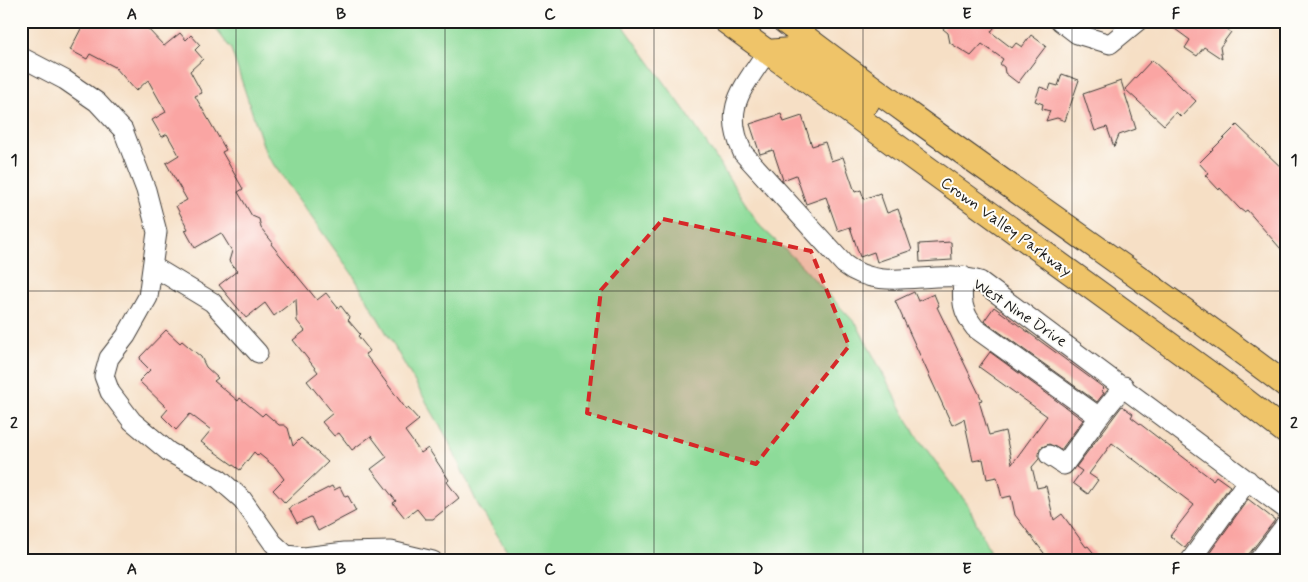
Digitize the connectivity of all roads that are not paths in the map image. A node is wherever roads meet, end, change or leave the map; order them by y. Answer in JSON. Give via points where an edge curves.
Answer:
{"nodes":[{"id":1,"x":726,"y":21,"type":"edge"},
{"id":2,"x":752,"y":21,"type":"edge"},
{"id":3,"x":784,"y":21,"type":"edge"},
{"id":4,"x":1060,"y":21,"type":"edge"},
{"id":5,"x":1138,"y":21,"type":"edge"},
{"id":6,"x":766,"y":52,"type":"junction"},
{"id":7,"x":21,"y":57,"type":"edge"},
{"id":8,"x":905,"y":111,"type":"junction"},
{"id":9,"x":154,"y":268,"type":"junction"},
{"id":10,"x":962,"y":276,"type":"junction"},
{"id":11,"x":258,"y":353,"type":"dead end"},
{"id":12,"x":1124,"y":386,"type":"junction"},
{"id":13,"x":1287,"y":386,"type":"edge"},
{"id":14,"x":1099,"y":417,"type":"junction"},
{"id":15,"x":1287,"y":433,"type":"edge"},
{"id":16,"x":1063,"y":464,"type":"dead end"},
{"id":17,"x":1248,"y":480,"type":"junction"},
{"id":18,"x":1287,"y":510,"type":"edge"},
{"id":19,"x":1287,"y":523,"type":"edge"},
{"id":20,"x":433,"y":561,"type":"edge"},
{"id":21,"x":1190,"y":561,"type":"edge"},
{"id":22,"x":1258,"y":561,"type":"edge"}],
"edges":[{"from":1,"to":6,"type":"main road","name":"Crown Valley Parkway"},
{"from":2,"to":6,"type":"main road","via":[[761,28]]},
{"from":3,"to":8,"type":"main road"},
{"from":4,"to":5,"type":"street","via":[[1077,34],[1110,44]]},
{"from":6,"to":8,"type":"main road","via":[[790,50],[883,114]]},
{"from":6,"to":10,"type":"street","name":"West Nine Drive","via":[[741,92],[733,114],[734,134],[743,154],[854,271],[884,280]]},
{"from":6,"to":15,"type":"main road","name":"Crown Valley Parkway"},
{"from":7,"to":9,"type":"street","via":[[65,80],[97,102],[123,130],[146,190],[157,232]]},
{"from":8,"to":13,"type":"main road"},
{"from":9,"to":11,"type":"street","via":[[212,302]]},
{"from":9,"to":20,"type":"street","via":[[148,297],[109,358],[104,376],[110,392],[132,421],[168,452],[219,479],[242,499],[273,543],[286,555],[304,557],[391,551]]},
{"from":10,"to":12,"type":"street","name":"West Nine Drive","via":[[980,281]]},
{"from":10,"to":14,"type":"street","via":[[962,306],[976,328]]},
{"from":12,"to":14,"type":"street"},
{"from":12,"to":17,"type":"street","name":"West Nine Drive"},
{"from":14,"to":16,"type":"street"},
{"from":17,"to":18,"type":"street","name":"West Nine Drive"},
{"from":17,"to":21,"type":"street"},
{"from":19,"to":22,"type":"street"}]}
